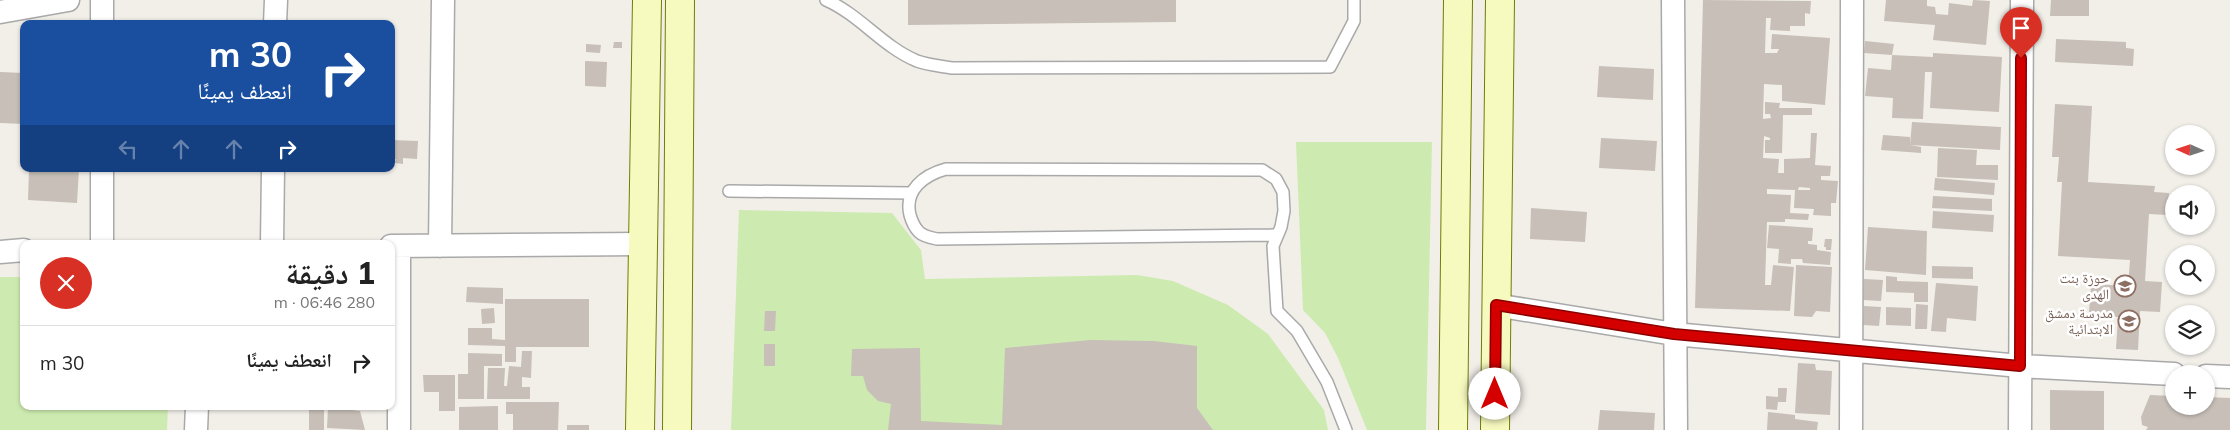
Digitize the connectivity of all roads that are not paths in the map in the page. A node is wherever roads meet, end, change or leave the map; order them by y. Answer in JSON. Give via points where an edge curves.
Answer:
{"nodes":[{"id":1,"x":102,"y":0,"type":"edge"},
{"id":2,"x":276,"y":0,"type":"edge"},
{"id":3,"x":442,"y":0,"type":"edge"},
{"id":4,"x":647,"y":0,"type":"edge"},
{"id":5,"x":680,"y":0,"type":"edge"},
{"id":6,"x":826,"y":0,"type":"edge"},
{"id":7,"x":1354,"y":0,"type":"edge"},
{"id":8,"x":1458,"y":0,"type":"edge"},
{"id":9,"x":1500,"y":0,"type":"edge"},
{"id":10,"x":1673,"y":0,"type":"edge"},
{"id":11,"x":1852,"y":0,"type":"edge"},
{"id":12,"x":2022,"y":0,"type":"edge"},
{"id":13,"x":61,"y":1,"type":"edge"},
{"id":14,"x":0,"y":12,"type":"edge"},
{"id":15,"x":102,"y":20,"type":"edge"},
{"id":16,"x":275,"y":20,"type":"edge"},
{"id":17,"x":1457,"y":112,"type":"junction"},
{"id":18,"x":1498,"y":118,"type":"junction"},
{"id":19,"x":102,"y":172,"type":"edge"},
{"id":20,"x":273,"y":172,"type":"edge"},
{"id":21,"x":1456,"y":178,"type":"junction"},
{"id":22,"x":1497,"y":183,"type":"junction"},
{"id":23,"x":729,"y":191,"type":"dead end"},
{"id":24,"x":910,"y":193,"type":"junction"},
{"id":25,"x":1277,"y":236,"type":"junction"},
{"id":26,"x":102,"y":240,"type":"edge"},
{"id":27,"x":272,"y":240,"type":"edge"},
{"id":28,"x":643,"y":244,"type":"junction"},
{"id":29,"x":395,"y":246,"type":"edge"},
{"id":30,"x":440,"y":246,"type":"junction"},
{"id":31,"x":20,"y":250,"type":"edge"},
{"id":32,"x":0,"y":252,"type":"edge"},
{"id":33,"x":1496,"y":305,"type":"junction"},
{"id":34,"x":1674,"y":334,"type":"junction"},
{"id":35,"x":1851,"y":351,"type":"junction"},
{"id":36,"x":2020,"y":366,"type":"junction"},
{"id":37,"x":2165,"y":374,"type":"edge"},
{"id":38,"x":2215,"y":376,"type":"edge"},
{"id":39,"x":2230,"y":377,"type":"edge"},
{"id":40,"x":196,"y":410,"type":"edge"},
{"id":41,"x":196,"y":430,"type":"edge"},
{"id":42,"x":399,"y":430,"type":"edge"},
{"id":43,"x":640,"y":430,"type":"edge"},
{"id":44,"x":677,"y":430,"type":"edge"},
{"id":45,"x":1346,"y":430,"type":"edge"},
{"id":46,"x":1454,"y":430,"type":"edge"},
{"id":47,"x":1495,"y":430,"type":"edge"},
{"id":48,"x":1676,"y":430,"type":"edge"},
{"id":49,"x":1851,"y":430,"type":"edge"},
{"id":50,"x":2020,"y":430,"type":"edge"}],
"edges":[{"from":1,"to":15,"type":"street"},
{"from":2,"to":16,"type":"street"},
{"from":3,"to":30,"type":"street"},
{"from":4,"to":28,"type":"street"},
{"from":5,"to":44,"type":"street"},
{"from":6,"to":7,"type":"lane","via":[[844,8],[891,45],[918,61],[962,68],[1330,68],[1354,20]]},
{"from":8,"to":17,"type":"street"},
{"from":9,"to":18,"type":"street"},
{"from":10,"to":34,"type":"street"},
{"from":11,"to":35,"type":"street"},
{"from":12,"to":36,"type":"street"},
{"from":13,"to":14,"type":"street"},
{"from":17,"to":18,"type":"street","via":[[1463,120],[1476,126],[1484,126]]},
{"from":17,"to":21,"type":"street"},
{"from":18,"to":22,"type":"street"},
{"from":19,"to":26,"type":"street"},
{"from":20,"to":27,"type":"street"},
{"from":21,"to":22,"type":"street","via":[[1470,169],[1479,170],[1491,175]]},
{"from":21,"to":46,"type":"street"},
{"from":22,"to":33,"type":"street"},
{"from":23,"to":24,"type":"lane"},
{"from":24,"to":25,"type":"lane","via":[[908,208],[912,223],[920,234],[937,240]]},
{"from":24,"to":25,"type":"lane","via":[[932,173],[946,169],[1262,170],[1276,179],[1283,192],[1282,227]]},
{"from":25,"to":45,"type":"lane","via":[[1272,246],[1277,311],[1297,331],[1327,382]]},
{"from":28,"to":30,"type":"street"},
{"from":28,"to":43,"type":"street"},
{"from":29,"to":30,"type":"street"},
{"from":29,"to":42,"type":"street"},
{"from":31,"to":32,"type":"street"},
{"from":33,"to":34,"type":"street"},
{"from":33,"to":47,"type":"street"},
{"from":34,"to":35,"type":"street"},
{"from":34,"to":48,"type":"street"},
{"from":35,"to":36,"type":"street"},
{"from":35,"to":49,"type":"street"},
{"from":36,"to":37,"type":"street"},
{"from":36,"to":50,"type":"street"},
{"from":38,"to":39,"type":"street"},
{"from":40,"to":41,"type":"street"}]}
